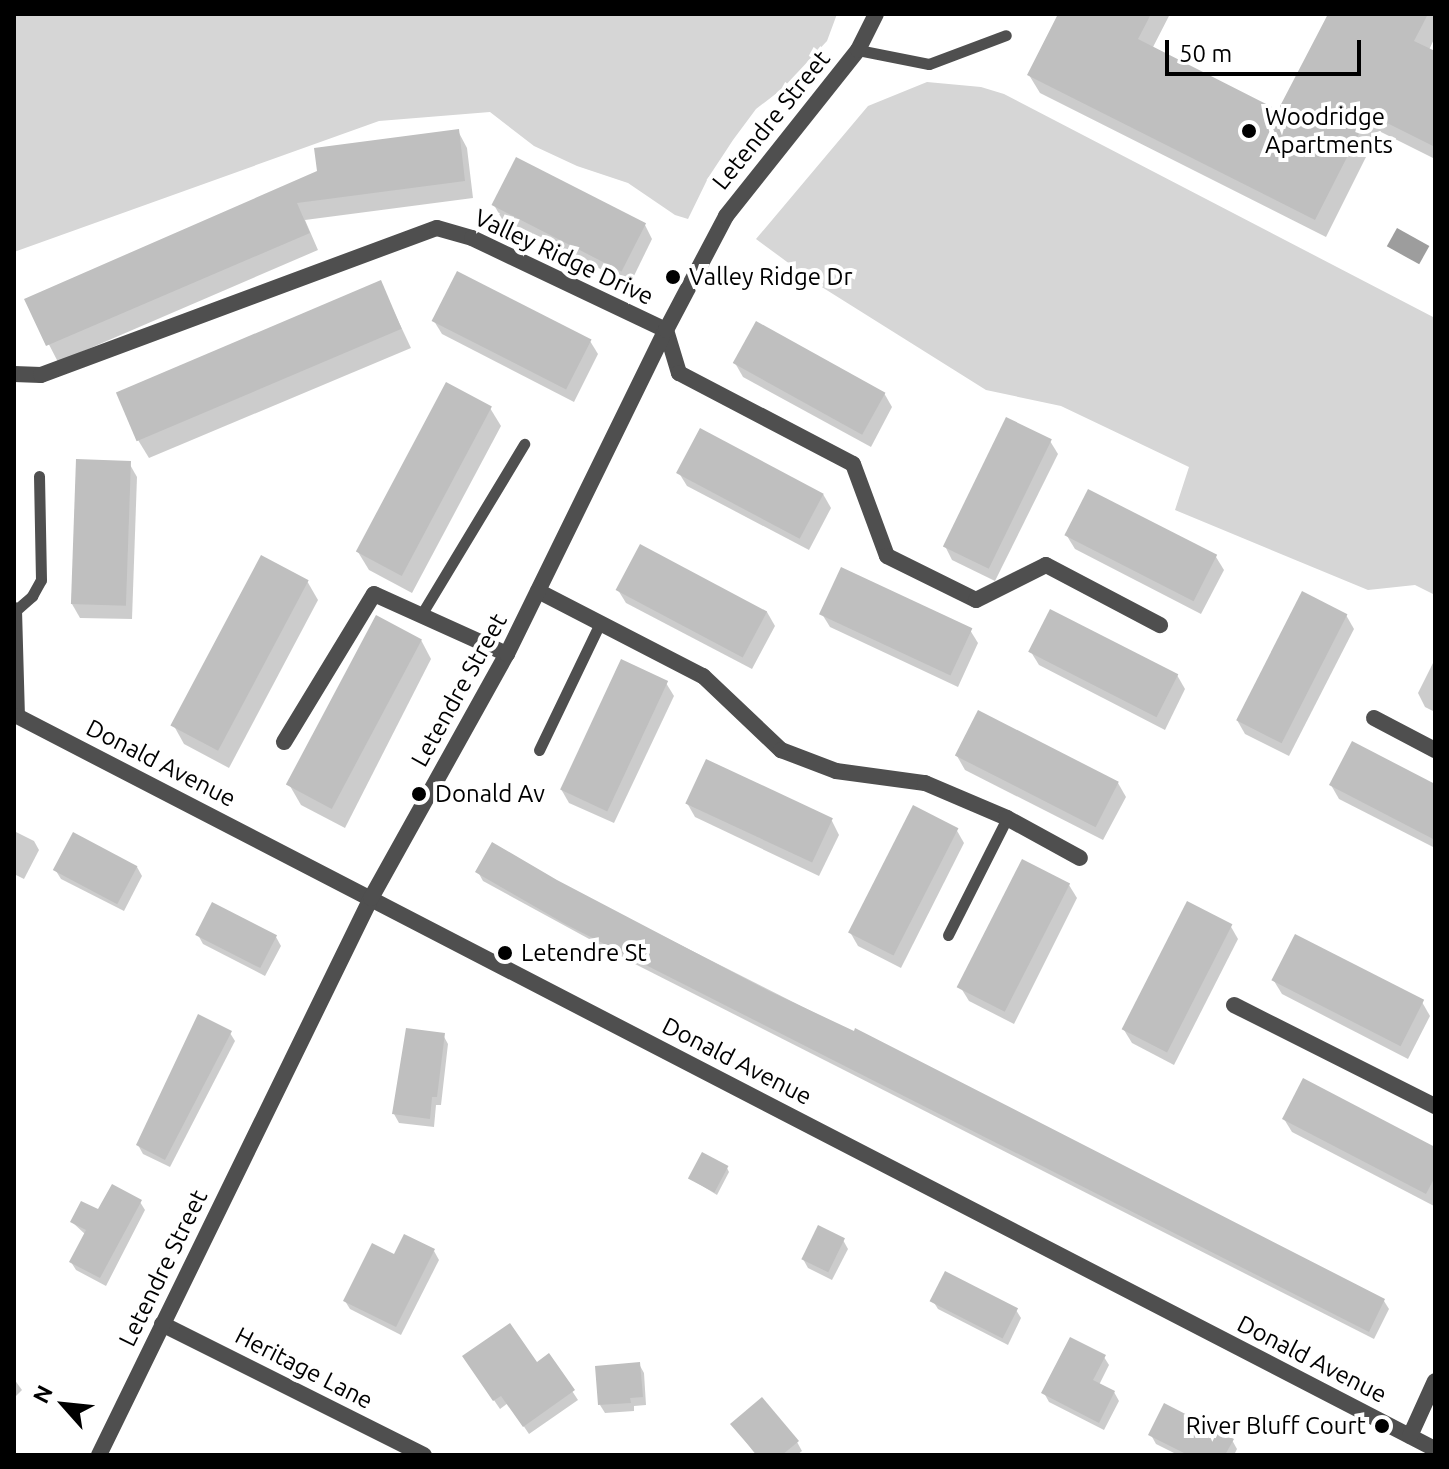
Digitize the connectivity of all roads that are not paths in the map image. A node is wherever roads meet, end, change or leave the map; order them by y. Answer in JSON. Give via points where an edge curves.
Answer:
{"nodes":[{"id":1,"x":876,"y":14,"type":"edge"},
{"id":2,"x":1006,"y":35,"type":"dead end"},
{"id":3,"x":858,"y":50,"type":"junction"},
{"id":4,"x":666,"y":330,"type":"junction"},
{"id":5,"x":14,"y":374,"type":"edge"},
{"id":6,"x":524,"y":444,"type":"dead end"},
{"id":7,"x":39,"y":476,"type":"dead end"},
{"id":8,"x":538,"y":591,"type":"junction"},
{"id":9,"x":15,"y":610,"type":"edge"},
{"id":10,"x":421,"y":615,"type":"junction"},
{"id":11,"x":600,"y":623,"type":"junction"},
{"id":12,"x":1160,"y":625,"type":"dead end"},
{"id":13,"x":507,"y":654,"type":"junction"},
{"id":14,"x":1374,"y":718,"type":"dead end"},
{"id":15,"x":284,"y":742,"type":"dead end"},
{"id":16,"x":539,"y":750,"type":"dead end"},
{"id":17,"x":1435,"y":750,"type":"edge"},
{"id":18,"x":1007,"y":818,"type":"junction"},
{"id":19,"x":1080,"y":858,"type":"dead end"},
{"id":20,"x":371,"y":898,"type":"junction"},
{"id":21,"x":948,"y":935,"type":"dead end"},
{"id":22,"x":1234,"y":1005,"type":"dead end"},
{"id":23,"x":1435,"y":1106,"type":"edge"},
{"id":24,"x":162,"y":1324,"type":"junction"},
{"id":25,"x":1435,"y":1381,"type":"edge"},
{"id":26,"x":1410,"y":1436,"type":"junction"},
{"id":27,"x":1435,"y":1449,"type":"edge"},
{"id":28,"x":99,"y":1455,"type":"edge"},
{"id":29,"x":424,"y":1455,"type":"edge"}],
"edges":[{"from":1,"to":3,"type":"street","name":"Letendre Street"},
{"from":2,"to":3,"type":"lane","via":[[929,64]]},
{"from":3,"to":4,"type":"street","name":"Letendre Street","via":[[726,216]]},
{"from":4,"to":5,"type":"street","name":"Valley Ridge Drive","via":[[472,238],[437,228],[41,375]]},
{"from":4,"to":8,"type":"street","name":"Letendre Street"},
{"from":4,"to":12,"type":"street","name":"Valley Ridge Drive","via":[[679,373],[853,464],[887,556],[976,600],[1046,565]]},
{"from":6,"to":10,"type":"lane"},
{"from":7,"to":9,"type":"lane","via":[[41,580]]},
{"from":8,"to":11,"type":"street"},
{"from":8,"to":13,"type":"street","name":"Letendre Street"},
{"from":9,"to":20,"type":"street","name":"Donald Avenue","via":[[17,716]]},
{"from":10,"to":13,"type":"street"},
{"from":10,"to":15,"type":"street","via":[[374,594]]},
{"from":11,"to":16,"type":"lane"},
{"from":11,"to":18,"type":"street","via":[[703,676],[781,750],[836,771],[925,783]]},
{"from":13,"to":20,"type":"street","name":"Letendre Street"},
{"from":14,"to":17,"type":"street"},
{"from":18,"to":19,"type":"street"},
{"from":18,"to":21,"type":"lane"},
{"from":20,"to":24,"type":"street","name":"Letendre Street"},
{"from":20,"to":26,"type":"street","name":"Donald Avenue"},
{"from":22,"to":23,"type":"street"},
{"from":24,"to":28,"type":"street","name":"Letendre Street"},
{"from":24,"to":29,"type":"street","name":"Heritage Lane"},
{"from":25,"to":26,"type":"street"},
{"from":26,"to":27,"type":"street","name":"Donald Avenue"}]}
